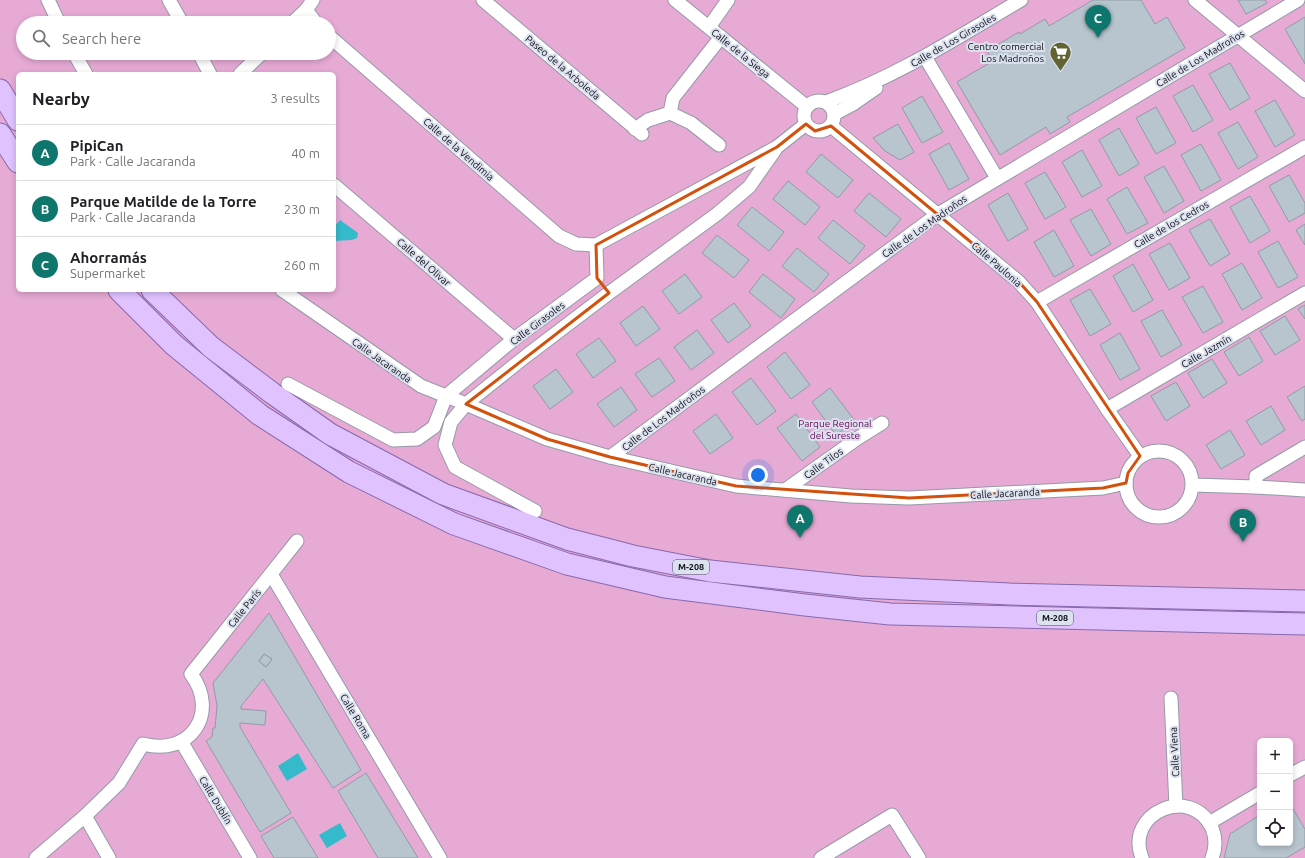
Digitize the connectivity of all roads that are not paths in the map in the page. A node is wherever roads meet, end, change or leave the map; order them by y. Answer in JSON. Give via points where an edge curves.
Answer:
{"nodes":[{"id":1,"x":48,"y":0,"type":"edge"},
{"id":2,"x":483,"y":0,"type":"edge"},
{"id":3,"x":675,"y":0,"type":"edge"},
{"id":4,"x":728,"y":0,"type":"edge"},
{"id":5,"x":1022,"y":0,"type":"edge"},
{"id":6,"x":1195,"y":0,"type":"edge"},
{"id":7,"x":1298,"y":0,"type":"edge"},
{"id":8,"x":171,"y":1,"type":"edge"},
{"id":9,"x":310,"y":5,"type":"edge"},
{"id":10,"x":56,"y":16,"type":"edge"},
{"id":11,"x":178,"y":16,"type":"edge"},
{"id":12,"x":299,"y":16,"type":"edge"},
{"id":13,"x":314,"y":16,"type":"edge"},
{"id":14,"x":709,"y":27,"type":"junction"},
{"id":15,"x":1237,"y":36,"type":"junction"},
{"id":16,"x":721,"y":37,"type":"junction"},
{"id":17,"x":336,"y":42,"type":"edge"},
{"id":18,"x":925,"y":57,"type":"junction"},
{"id":19,"x":78,"y":60,"type":"edge"},
{"id":20,"x":203,"y":60,"type":"edge"},
{"id":21,"x":255,"y":60,"type":"edge"},
{"id":22,"x":905,"y":68,"type":"junction"},
{"id":23,"x":85,"y":72,"type":"edge"},
{"id":24,"x":209,"y":72,"type":"edge"},
{"id":25,"x":242,"y":72,"type":"edge"},
{"id":26,"x":0,"y":90,"type":"edge"},
{"id":27,"x":1305,"y":91,"type":"edge"},
{"id":28,"x":826,"y":102,"type":"junction"},
{"id":29,"x":806,"y":106,"type":"junction"},
{"id":30,"x":670,"y":114,"type":"junction"},
{"id":31,"x":16,"y":117,"type":"edge"},
{"id":32,"x":833,"y":120,"type":"junction"},
{"id":33,"x":806,"y":124,"type":"junction"},
{"id":34,"x":0,"y":134,"type":"edge"},
{"id":35,"x":719,"y":145,"type":"dead end"},
{"id":36,"x":777,"y":147,"type":"junction"},
{"id":37,"x":1305,"y":147,"type":"edge"},
{"id":38,"x":16,"y":159,"type":"edge"},
{"id":39,"x":997,"y":178,"type":"junction"},
{"id":40,"x":336,"y":187,"type":"edge"},
{"id":41,"x":938,"y":214,"type":"junction"},
{"id":42,"x":596,"y":245,"type":"junction"},
{"id":43,"x":596,"y":278,"type":"junction"},
{"id":44,"x":121,"y":292,"type":"edge"},
{"id":45,"x":154,"y":292,"type":"edge"},
{"id":46,"x":285,"y":292,"type":"edge"},
{"id":47,"x":609,"y":293,"type":"junction"},
{"id":48,"x":1305,"y":293,"type":"edge"},
{"id":49,"x":1037,"y":302,"type":"junction"},
{"id":50,"x":514,"y":340,"type":"junction"},
{"id":51,"x":288,"y":384,"type":"dead end"},
{"id":52,"x":446,"y":396,"type":"junction"},
{"id":53,"x":466,"y":404,"type":"junction"},
{"id":54,"x":1107,"y":409,"type":"junction"},
{"id":55,"x":882,"y":423,"type":"dead end"},
{"id":56,"x":1305,"y":447,"type":"edge"},
{"id":57,"x":1140,"y":456,"type":"junction"},
{"id":58,"x":610,"y":457,"type":"junction"},
{"id":59,"x":1126,"y":483,"type":"junction"},
{"id":60,"x":1193,"y":485,"type":"junction"},
{"id":61,"x":1256,"y":487,"type":"junction"},
{"id":62,"x":785,"y":490,"type":"junction"},
{"id":63,"x":1305,"y":490,"type":"edge"},
{"id":64,"x":535,"y":512,"type":"dead end"},
{"id":65,"x":297,"y":541,"type":"dead end"},
{"id":66,"x":271,"y":574,"type":"junction"},
{"id":67,"x":1305,"y":601,"type":"edge"},
{"id":68,"x":1305,"y":624,"type":"edge"},
{"id":69,"x":1171,"y":698,"type":"dead end"},
{"id":70,"x":181,"y":741,"type":"junction"},
{"id":71,"x":1305,"y":767,"type":"edge"},
{"id":72,"x":1292,"y":774,"type":"edge"},
{"id":73,"x":1257,"y":795,"type":"edge"},
{"id":74,"x":1176,"y":806,"type":"junction"},
{"id":75,"x":85,"y":816,"type":"junction"},
{"id":76,"x":1209,"y":822,"type":"junction"},
{"id":77,"x":36,"y":858,"type":"edge"},
{"id":78,"x":109,"y":858,"type":"edge"},
{"id":79,"x":250,"y":858,"type":"edge"},
{"id":80,"x":440,"y":858,"type":"edge"},
{"id":81,"x":821,"y":858,"type":"edge"},
{"id":82,"x":919,"y":858,"type":"edge"},
{"id":83,"x":1142,"y":858,"type":"edge"},
{"id":84,"x":1212,"y":858,"type":"edge"}],
"edges":[{"from":1,"to":10,"type":"street"},
{"from":2,"to":30,"type":"street","name":"Paseo de la Arboleda","via":[[639,132],[648,120]]},
{"from":3,"to":14,"type":"street","name":"Calle de la Siega"},
{"from":4,"to":14,"type":"street"},
{"from":5,"to":18,"type":"street","name":"Calle de Los Girasoles"},
{"from":6,"to":15,"type":"street"},
{"from":7,"to":15,"type":"street","name":"Calle de Los Madroños"},
{"from":8,"to":11,"type":"street"},
{"from":9,"to":12,"type":"street"},
{"from":9,"to":13,"type":"street"},
{"from":14,"to":16,"type":"street","name":"Calle de la Siega"},
{"from":15,"to":27,"type":"street"},
{"from":15,"to":39,"type":"street","name":"Calle de Los Madroños"},
{"from":16,"to":29,"type":"street","name":"Calle de la Siega"},
{"from":16,"to":30,"type":"street","via":[[673,98]]},
{"from":17,"to":42,"type":"street","name":"Calle de la Vendimia","via":[[559,236],[576,244]]},
{"from":18,"to":22,"type":"street","name":"Calle de Los Girasoles"},
{"from":18,"to":39,"type":"street"},
{"from":19,"to":23,"type":"street"},
{"from":20,"to":24,"type":"street"},
{"from":21,"to":25,"type":"street"},
{"from":22,"to":28,"type":"street"},
{"from":22,"to":32,"type":"street"},
{"from":26,"to":31,"type":"main road"},
{"from":28,"to":29,"type":"street","via":[[813,101]]},
{"from":28,"to":32,"type":"street","via":[[832,108]]},
{"from":29,"to":33,"type":"street","via":[[803,112]]},
{"from":30,"to":35,"type":"street","via":[[691,123]]},
{"from":32,"to":33,"type":"street","via":[[823,131],[810,129]]},
{"from":32,"to":41,"type":"street","name":"Calle Paulonia"},
{"from":33,"to":36,"type":"street","name":"Calle Girasoles"},
{"from":34,"to":38,"type":"main road"},
{"from":36,"to":42,"type":"street","name":"Calle Girasoles"},
{"from":36,"to":47,"type":"street","name":"Calle Girasoles","via":[[749,187],[717,214]]},
{"from":37,"to":49,"type":"street","name":"Calle de los Cedros"},
{"from":39,"to":41,"type":"street","name":"Calle de Los Madroños"},
{"from":40,"to":50,"type":"street","name":"Calle del Olivar"},
{"from":41,"to":49,"type":"street","name":"Calle Paulonia","via":[[1020,282]]},
{"from":41,"to":58,"type":"street","name":"Calle de Los Madroños"},
{"from":42,"to":43,"type":"street"},
{"from":43,"to":47,"type":"street"},
{"from":43,"to":50,"type":"street","name":"Calle Girasoles"},
{"from":44,"to":68,"type":"main road","number":"M-208","via":[[174,345],[260,415],[349,472],[454,524],[567,564],[665,587],[890,614]]},
{"from":45,"to":67,"type":"main road","number":"M-208","via":[[211,347],[330,434],[443,494],[567,539],[633,556],[710,571],[860,587],[1010,594]]},
{"from":46,"to":52,"type":"street","name":"Calle Jacaranda","via":[[421,386]]},
{"from":47,"to":53,"type":"street","name":"Calle Girasoles"},
{"from":48,"to":54,"type":"street","name":"Calle Jazmín"},
{"from":49,"to":54,"type":"street","name":"Calle Paulonia"},
{"from":50,"to":52,"type":"street","name":"Calle Girasoles"},
{"from":51,"to":52,"type":"street","name":"Calle Girasoles","via":[[393,440],[417,439],[434,427]]},
{"from":52,"to":53,"type":"street","name":"Calle Jacaranda"},
{"from":53,"to":58,"type":"street","name":"Calle Jacaranda","via":[[547,438]]},
{"from":53,"to":64,"type":"street","name":"Calle Girasoles","via":[[450,422],[445,445],[455,467]]},
{"from":54,"to":57,"type":"street","name":"Calle Paulonia"},
{"from":55,"to":62,"type":"street","name":"Calle Tilos"},
{"from":56,"to":61,"type":"street","via":[[1256,476]]},
{"from":57,"to":59,"type":"street","via":[[1133,463]]},
{"from":57,"to":60,"type":"street","via":[[1150,451],[1171,452],[1188,465]]},
{"from":58,"to":62,"type":"street","name":"Calle Jacaranda","via":[[736,486]]},
{"from":59,"to":60,"type":"street","via":[[1127,494],[1132,503],[1149,516],[1159,517],[1169,516],[1186,504]]},
{"from":59,"to":62,"type":"street","name":"Calle Jacaranda","via":[[1103,488],[909,498]]},
{"from":60,"to":61,"type":"street"},
{"from":61,"to":63,"type":"street"},
{"from":65,"to":66,"type":"street","name":"Calle París"},
{"from":66,"to":70,"type":"street","name":"Calle París","via":[[191,674],[201,691],[202,710],[195,728]]},
{"from":66,"to":80,"type":"street","name":"Calle Roma"},
{"from":69,"to":74,"type":"street","name":"Calle Viena"},
{"from":70,"to":75,"type":"street","via":[[174,745],[158,747],[143,744],[119,783]]},
{"from":70,"to":79,"type":"street","name":"Calle Dublín"},
{"from":71,"to":72,"type":"street"},
{"from":73,"to":76,"type":"street"},
{"from":74,"to":76,"type":"street","via":[[1198,812]]},
{"from":74,"to":83,"type":"street","via":[[1160,810],[1147,822],[1140,837]]},
{"from":75,"to":77,"type":"street"},
{"from":75,"to":78,"type":"street"},
{"from":76,"to":84,"type":"street","via":[[1215,838]]},
{"from":81,"to":82,"type":"street","via":[[892,815]]}]}
